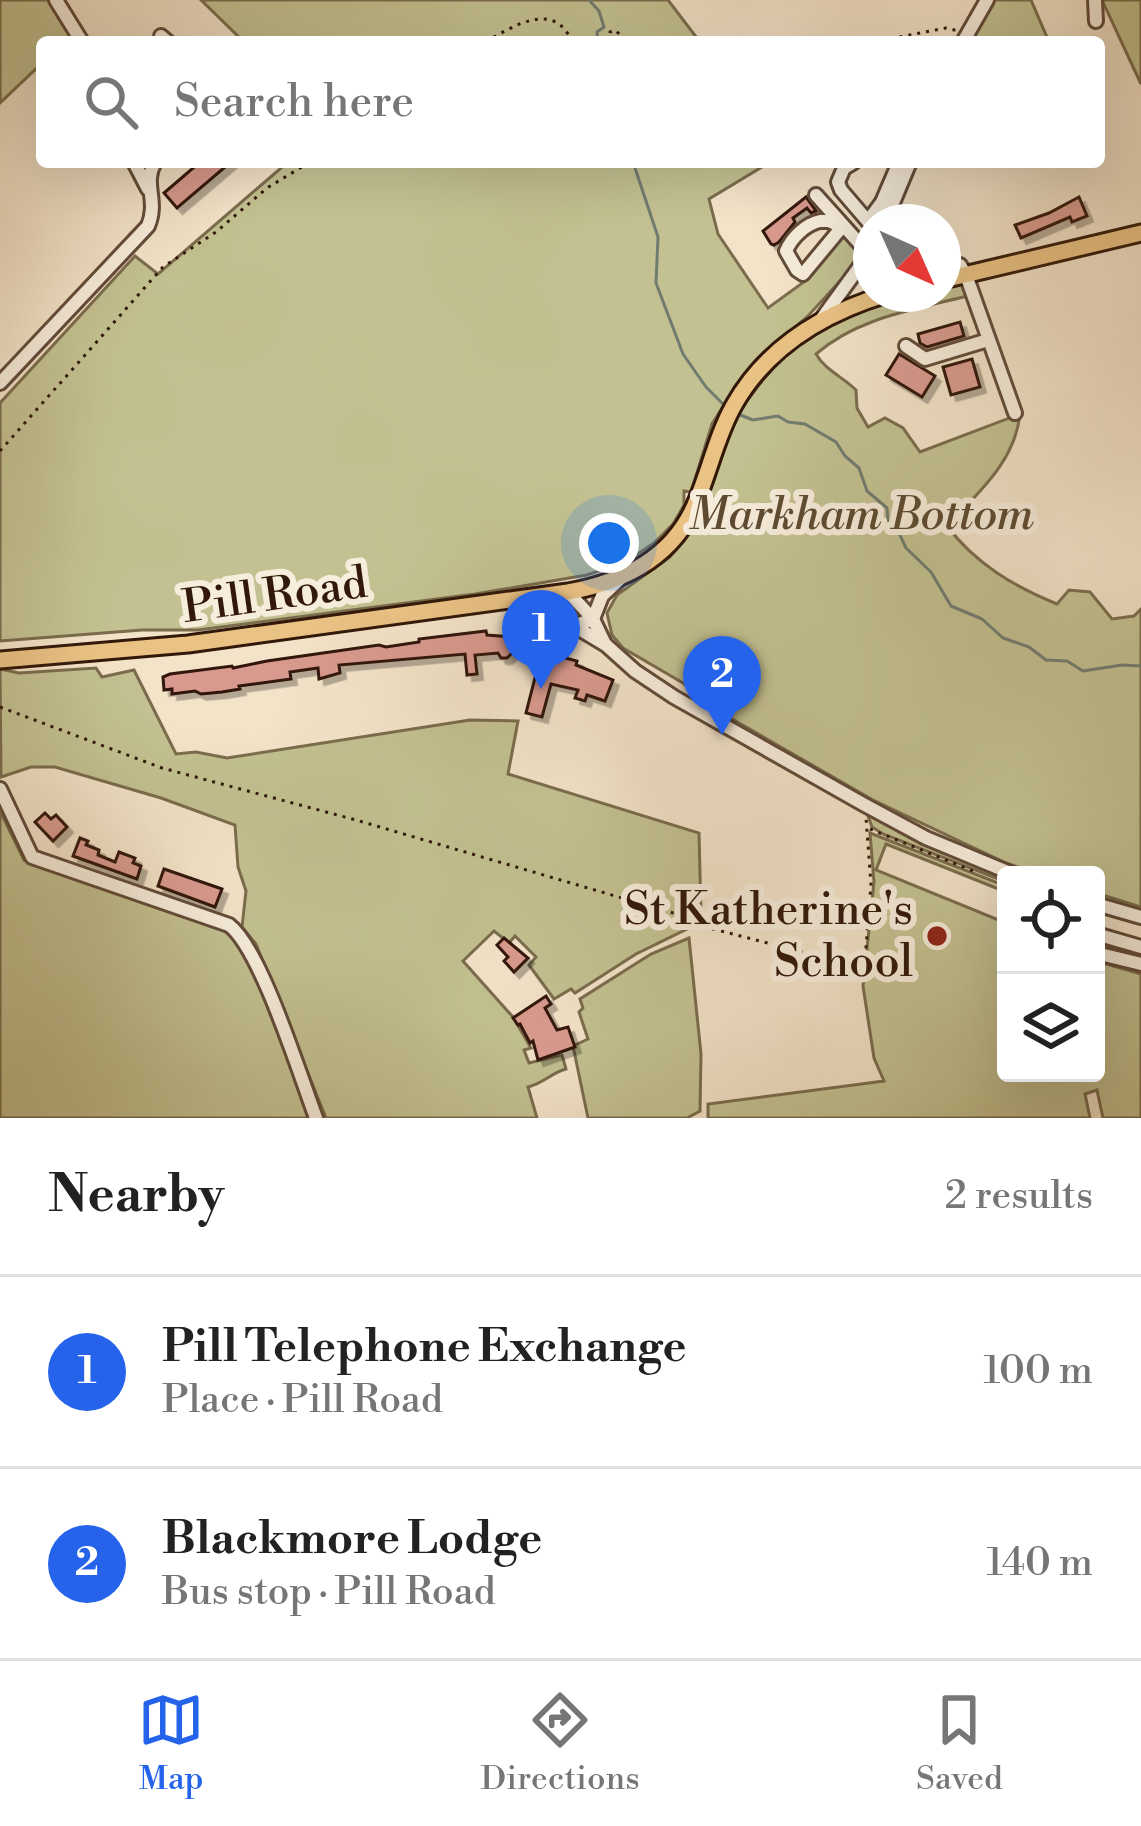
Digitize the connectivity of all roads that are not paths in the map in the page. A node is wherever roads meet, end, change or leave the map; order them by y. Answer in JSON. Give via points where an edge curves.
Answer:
{"nodes":[{"id":1,"x":56,"y":0,"type":"edge"},
{"id":2,"x":986,"y":0,"type":"edge"},
{"id":3,"x":1095,"y":0,"type":"edge"},
{"id":4,"x":1096,"y":21,"type":"dead end"},
{"id":5,"x":78,"y":36,"type":"edge"},
{"id":6,"x":966,"y":36,"type":"edge"},
{"id":7,"x":137,"y":168,"type":"edge"},
{"id":8,"x":152,"y":168,"type":"edge"},
{"id":9,"x":844,"y":168,"type":"edge"},
{"id":10,"x":897,"y":168,"type":"edge"},
{"id":11,"x":908,"y":168,"type":"edge"},
{"id":12,"x":152,"y":195,"type":"junction"},
{"id":13,"x":816,"y":195,"type":"dead end"},
{"id":14,"x":853,"y":204,"type":"edge"},
{"id":15,"x":881,"y":204,"type":"edge"},
{"id":16,"x":892,"y":204,"type":"edge"},
{"id":17,"x":842,"y":227,"type":"junction"},
{"id":18,"x":1141,"y":233,"type":"edge"},
{"id":19,"x":853,"y":237,"type":"edge"},
{"id":20,"x":961,"y":267,"type":"edge"},
{"id":21,"x":853,"y":275,"type":"edge"},
{"id":22,"x":966,"y":275,"type":"junction"},
{"id":23,"x":961,"y":276,"type":"edge"},
{"id":24,"x":853,"y":305,"type":"edge"},
{"id":25,"x":820,"y":320,"type":"junction"},
{"id":26,"x":988,"y":340,"type":"junction"},
{"id":27,"x":906,"y":346,"type":"dead end"},
{"id":28,"x":0,"y":382,"type":"edge"},
{"id":29,"x":1015,"y":413,"type":"dead end"},
{"id":30,"x":620,"y":579,"type":"junction"},
{"id":31,"x":562,"y":593,"type":"junction"},
{"id":32,"x":513,"y":600,"type":"junction"},
{"id":33,"x":556,"y":615,"type":"junction"},
{"id":34,"x":593,"y":619,"type":"junction"},
{"id":35,"x":574,"y":626,"type":"junction"},
{"id":36,"x":606,"y":645,"type":"junction"},
{"id":37,"x":0,"y":660,"type":"edge"},
{"id":38,"x":0,"y":789,"type":"edge"},
{"id":39,"x":997,"y":868,"type":"edge"},
{"id":40,"x":1105,"y":907,"type":"edge"},
{"id":41,"x":1141,"y":917,"type":"edge"},
{"id":42,"x":1105,"y":937,"type":"edge"},
{"id":43,"x":1141,"y":947,"type":"edge"},
{"id":44,"x":1105,"y":954,"type":"edge"},
{"id":45,"x":1141,"y":964,"type":"edge"},
{"id":46,"x":316,"y":1118,"type":"edge"}],
"edges":[{"from":1,"to":5,"type":"street"},
{"from":2,"to":6,"type":"street"},
{"from":3,"to":4,"type":"street"},
{"from":7,"to":12,"type":"street"},
{"from":8,"to":12,"type":"street"},
{"from":9,"to":14,"type":"street","via":[[838,182]]},
{"from":10,"to":15,"type":"street"},
{"from":11,"to":16,"type":"street"},
{"from":12,"to":28,"type":"street","via":[[148,226]]},
{"from":13,"to":17,"type":"street"},
{"from":17,"to":17,"type":"street","via":[[806,274],[797,270],[786,250],[800,232],[820,221]]},
{"from":17,"to":19,"type":"street"},
{"from":18,"to":22,"type":"main road"},
{"from":20,"to":22,"type":"street"},
{"from":21,"to":25,"type":"street"},
{"from":22,"to":23,"type":"main road"},
{"from":22,"to":26,"type":"street"},
{"from":24,"to":25,"type":"main road"},
{"from":25,"to":30,"type":"main road","via":[[754,375],[723,428],[690,517],[650,561]]},
{"from":26,"to":27,"type":"street","via":[[925,359]]},
{"from":26,"to":29,"type":"street"},
{"from":30,"to":31,"type":"main road"},
{"from":30,"to":34,"type":"street"},
{"from":31,"to":32,"type":"main road"},
{"from":31,"to":33,"type":"street"},
{"from":31,"to":34,"type":"street","name":"Pill Road"},
{"from":32,"to":33,"type":"street","name":"Pill Road"},
{"from":32,"to":37,"type":"main road","name":"Pill Road"},
{"from":33,"to":35,"type":"street","name":"Pill Road"},
{"from":34,"to":35,"type":"street"},
{"from":34,"to":36,"type":"street","name":"Pill Road"},
{"from":35,"to":36,"type":"street","name":"Pill Road"},
{"from":36,"to":39,"type":"street","name":"Pill Road","via":[[716,722],[926,838]]},
{"from":38,"to":46,"type":"street","via":[[32,857],[239,932]]},
{"from":40,"to":41,"type":"street"},
{"from":42,"to":43,"type":"street"},
{"from":44,"to":45,"type":"street"}]}
